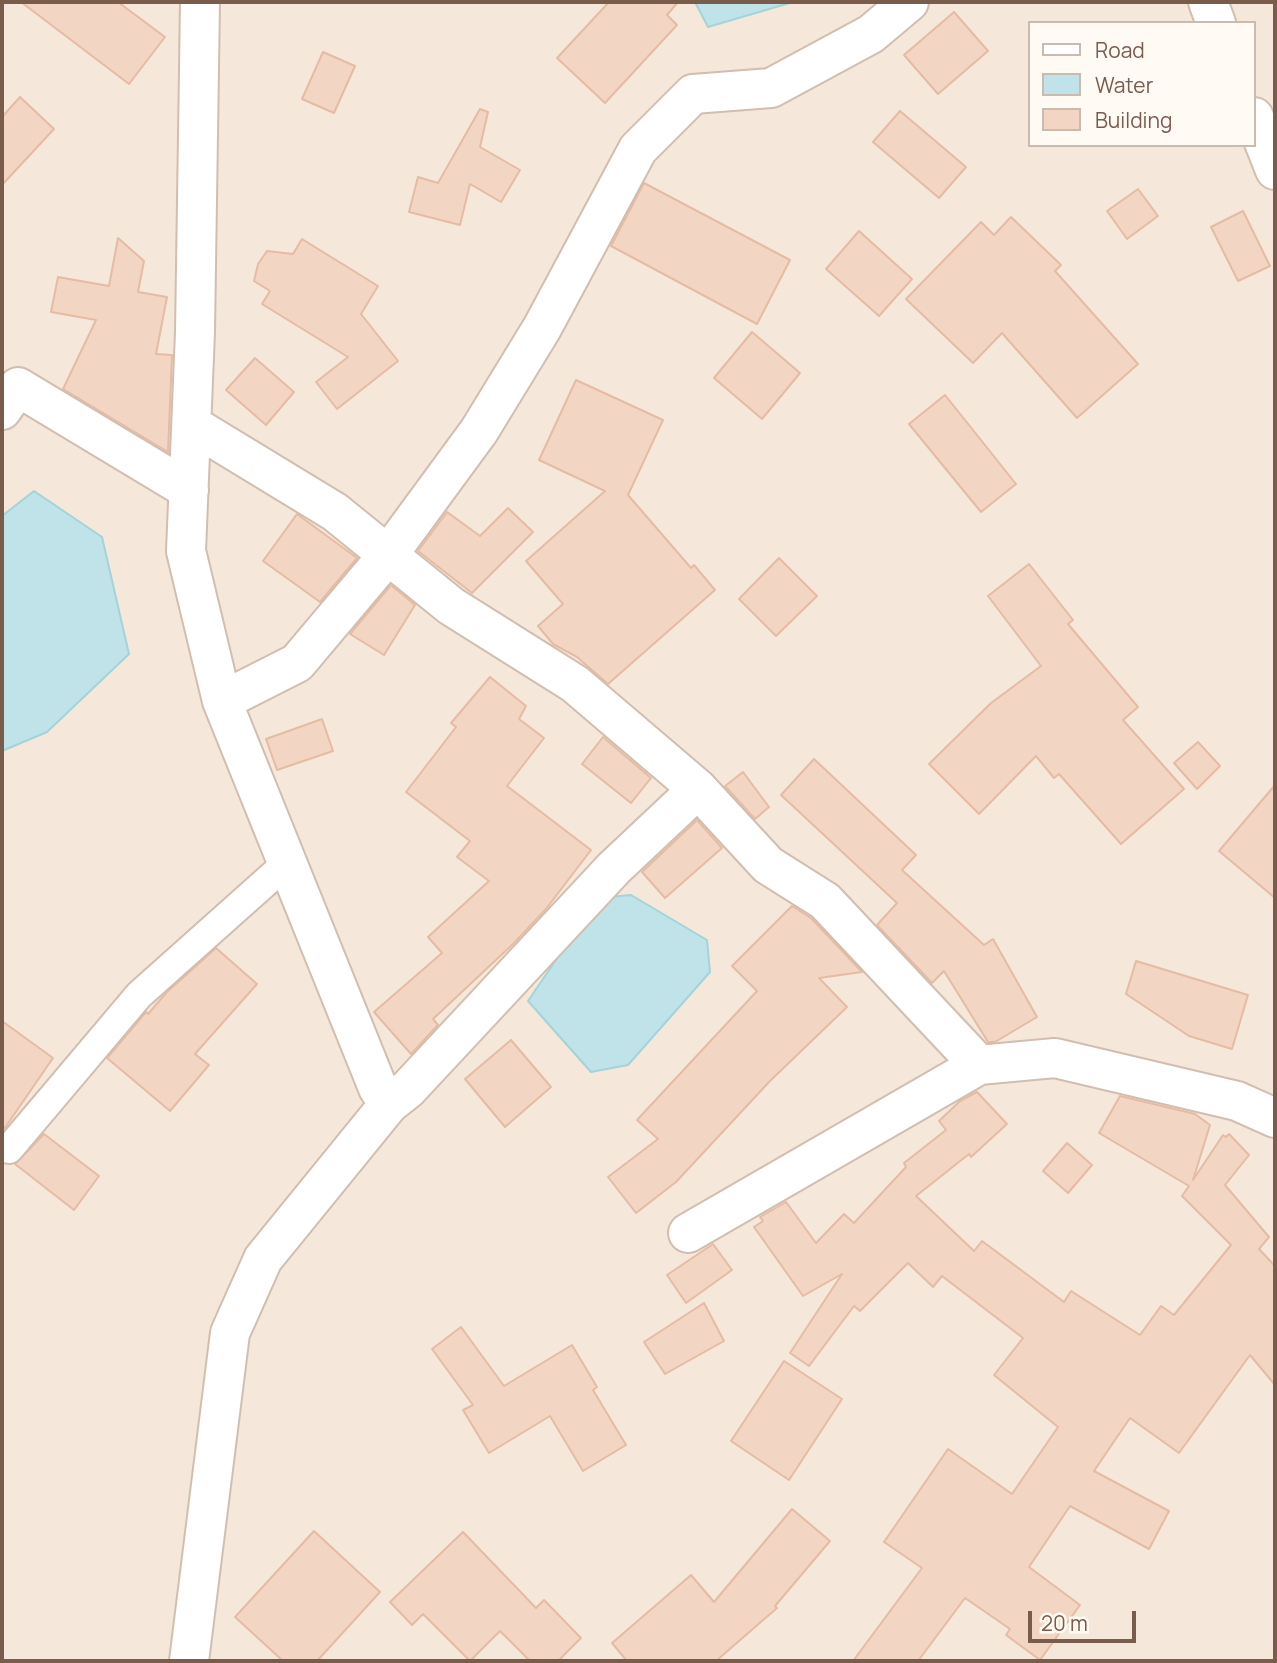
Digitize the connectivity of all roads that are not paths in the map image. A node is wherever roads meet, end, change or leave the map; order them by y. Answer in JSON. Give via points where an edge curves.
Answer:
{"nodes":[{"id":1,"x":201,"y":2,"type":"edge"},
{"id":2,"x":909,"y":2,"type":"edge"},
{"id":3,"x":1208,"y":2,"type":"edge"},
{"id":4,"x":1215,"y":21,"type":"edge"},
{"id":5,"x":1256,"y":122,"type":"edge"},
{"id":6,"x":1275,"y":170,"type":"edge"},
{"id":7,"x":2,"y":410,"type":"edge"},
{"id":8,"x":192,"y":425,"type":"junction"},
{"id":9,"x":189,"y":490,"type":"junction"},
{"id":10,"x":388,"y":555,"type":"junction"},
{"id":11,"x":222,"y":701,"type":"junction"},
{"id":12,"x":698,"y":789,"type":"junction"},
{"id":13,"x":287,"y":863,"type":"junction"},
{"id":14,"x":979,"y":1065,"type":"junction"},
{"id":15,"x":389,"y":1104,"type":"junction"},
{"id":16,"x":1275,"y":1118,"type":"edge"},
{"id":17,"x":9,"y":1149,"type":"dead end"},
{"id":18,"x":688,"y":1233,"type":"dead end"},
{"id":19,"x":189,"y":1661,"type":"edge"}],
"edges":[{"from":1,"to":8,"type":"street"},
{"from":2,"to":10,"type":"street","via":[[871,34],[771,88],[693,94],[638,149],[542,328],[479,431]]},
{"from":3,"to":4,"type":"street"},
{"from":5,"to":6,"type":"street"},
{"from":7,"to":9,"type":"street","via":[[18,387]]},
{"from":8,"to":9,"type":"street"},
{"from":8,"to":10,"type":"street","via":[[335,512]]},
{"from":9,"to":11,"type":"street","via":[[186,551]]},
{"from":10,"to":11,"type":"street","via":[[297,663]]},
{"from":10,"to":12,"type":"street","via":[[451,606],[575,684]]},
{"from":11,"to":13,"type":"street"},
{"from":12,"to":14,"type":"street","via":[[768,865],[825,901]]},
{"from":12,"to":15,"type":"street","via":[[614,868]]},
{"from":13,"to":15,"type":"street","via":[[378,1088]]},
{"from":13,"to":17,"type":"street","via":[[139,995]]},
{"from":14,"to":16,"type":"street","via":[[1055,1058],[1237,1101]]},
{"from":14,"to":18,"type":"street"},
{"from":15,"to":19,"type":"street","via":[[263,1259],[230,1333]]}]}
